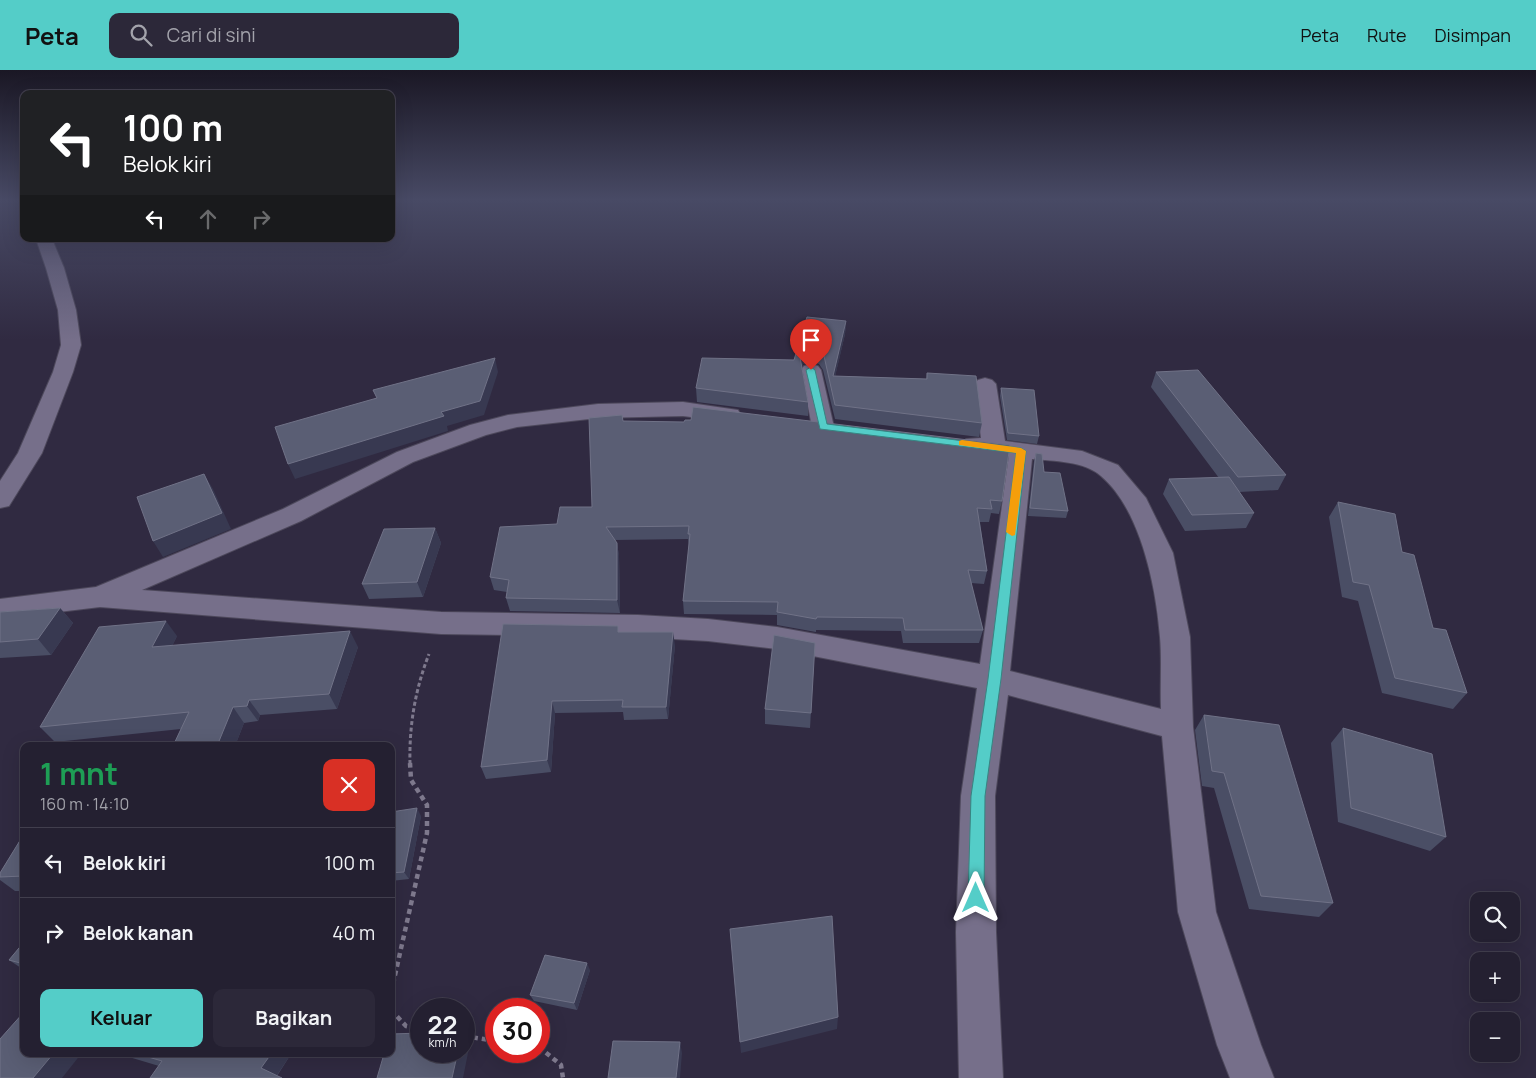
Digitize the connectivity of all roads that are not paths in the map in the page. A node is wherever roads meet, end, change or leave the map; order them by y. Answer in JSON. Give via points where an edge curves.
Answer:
{"nodes":[{"id":1,"x":47,"y":246,"type":"edge"},
{"id":2,"x":811,"y":370,"type":"dead end"},
{"id":3,"x":985,"y":384,"type":"dead end"},
{"id":4,"x":755,"y":418,"type":"edge"},
{"id":5,"x":801,"y":423,"type":"edge"},
{"id":6,"x":957,"y":442,"type":"edge"},
{"id":7,"x":1008,"y":449,"type":"junction"},
{"id":8,"x":0,"y":500,"type":"edge"},
{"id":9,"x":100,"y":597,"type":"junction"},
{"id":10,"x":0,"y":609,"type":"edge"},
{"id":11,"x":994,"y":679,"type":"junction"},
{"id":12,"x":1177,"y":727,"type":"junction"},
{"id":13,"x":981,"y":1078,"type":"edge"},
{"id":14,"x":1252,"y":1078,"type":"edge"}],
"edges":[{"from":1,"to":8,"type":"street","via":[[67,310],[71,345],[30,453]]},
{"from":2,"to":5,"type":"street","via":[[833,428]]},
{"from":3,"to":7,"type":"street"},
{"from":4,"to":9,"type":"street","via":[[683,408],[653,408],[561,414],[516,420],[478,430],[405,457],[292,515]]},
{"from":6,"to":7,"type":"street"},
{"from":7,"to":11,"type":"street"},
{"from":7,"to":12,"type":"street","via":[[1094,462],[1109,470],[1134,498],[1160,553],[1175,637]]},
{"from":9,"to":10,"type":"street"},
{"from":9,"to":11,"type":"street","via":[[441,623],[708,630],[776,638]]},
{"from":11,"to":12,"type":"street"},
{"from":11,"to":13,"type":"street","via":[[978,796],[976,932]]},
{"from":12,"to":14,"type":"street","via":[[1197,912]]}]}
